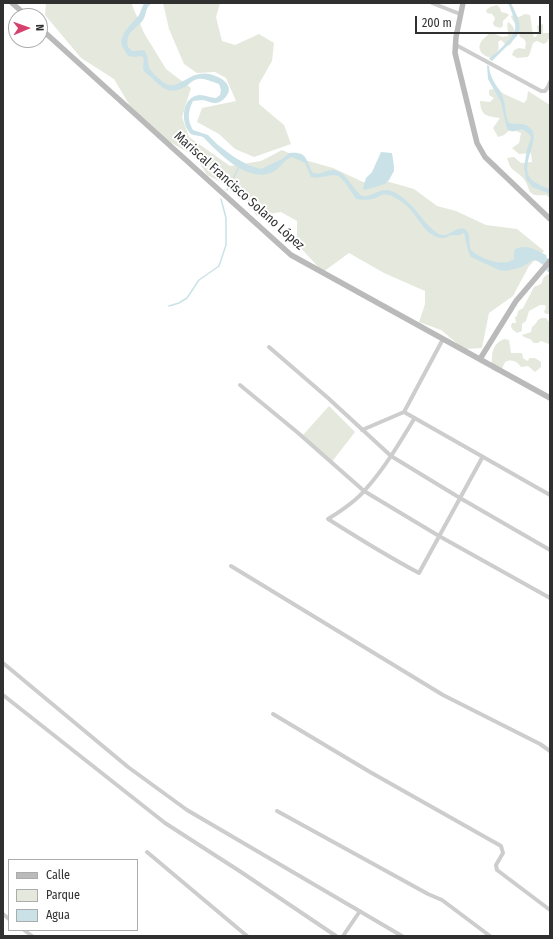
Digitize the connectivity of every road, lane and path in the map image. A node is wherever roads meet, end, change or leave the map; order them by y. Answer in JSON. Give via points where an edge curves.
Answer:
{"nodes":[{"id":1,"x":432,"y":3,"type":"edge"},
{"id":2,"x":462,"y":3,"type":"edge"},
{"id":3,"x":460,"y":14,"type":"junction"},
{"id":4,"x":48,"y":35,"type":"edge"},
{"id":5,"x":456,"y":45,"type":"junction"},
{"id":6,"x":550,"y":82,"type":"edge"},
{"id":7,"x":550,"y":220,"type":"edge"},
{"id":8,"x":550,"y":261,"type":"edge"},
{"id":9,"x":443,"y":339,"type":"junction"},
{"id":10,"x":269,"y":347,"type":"dead end"},
{"id":11,"x":480,"y":360,"type":"junction"},
{"id":12,"x":240,"y":385,"type":"dead end"},
{"id":13,"x":550,"y":398,"type":"edge"},
{"id":14,"x":404,"y":412,"type":"junction"},
{"id":15,"x":414,"y":419,"type":"junction"},
{"id":16,"x":362,"y":430,"type":"junction"},
{"id":17,"x":391,"y":456,"type":"junction"},
{"id":18,"x":482,"y":458,"type":"junction"},
{"id":19,"x":364,"y":491,"type":"junction"},
{"id":20,"x":550,"y":496,"type":"edge"},
{"id":21,"x":460,"y":498,"type":"junction"},
{"id":22,"x":439,"y":536,"type":"junction"},
{"id":23,"x":550,"y":550,"type":"edge"},
{"id":24,"x":231,"y":566,"type":"dead end"},
{"id":25,"x":550,"y":598,"type":"edge"},
{"id":26,"x":3,"y":663,"type":"edge"},
{"id":27,"x":3,"y":695,"type":"edge"},
{"id":28,"x":273,"y":714,"type":"dead end"},
{"id":29,"x":550,"y":751,"type":"edge"},
{"id":30,"x":277,"y":811,"type":"dead end"},
{"id":31,"x":147,"y":852,"type":"dead end"},
{"id":32,"x":550,"y":910,"type":"edge"},
{"id":33,"x":360,"y":911,"type":"junction"},
{"id":34,"x":247,"y":936,"type":"edge"},
{"id":35,"x":336,"y":936,"type":"edge"},
{"id":36,"x":343,"y":936,"type":"edge"},
{"id":37,"x":402,"y":936,"type":"edge"},
{"id":38,"x":490,"y":936,"type":"edge"}],
"edges":[{"from":1,"to":3,"type":"street"},
{"from":2,"to":3,"type":"main road"},
{"from":3,"to":5,"type":"main road"},
{"from":4,"to":9,"type":"main road","name":"Mariscal Francisco Solano López","via":[[288,252]]},
{"from":5,"to":6,"type":"street","via":[[541,91],[548,88]]},
{"from":5,"to":7,"type":"main road","via":[[458,70],[477,143],[485,157]]},
{"from":8,"to":11,"type":"main road","via":[[516,301]]},
{"from":9,"to":11,"type":"main road","name":"Mariscal Francisco Solano López"},
{"from":9,"to":14,"type":"street"},
{"from":10,"to":16,"type":"street"},
{"from":11,"to":13,"type":"main road","name":"Mariscal Francisco Solano López"},
{"from":12,"to":19,"type":"street"},
{"from":14,"to":15,"type":"street"},
{"from":14,"to":16,"type":"street"},
{"from":15,"to":17,"type":"street"},
{"from":15,"to":18,"type":"street"},
{"from":16,"to":17,"type":"street"},
{"from":17,"to":19,"type":"street"},
{"from":17,"to":21,"type":"street"},
{"from":18,"to":20,"type":"street"},
{"from":18,"to":21,"type":"street"},
{"from":19,"to":22,"type":"street"},
{"from":19,"to":22,"type":"street","via":[[328,519],[418,573]]},
{"from":21,"to":22,"type":"street"},
{"from":21,"to":23,"type":"street"},
{"from":22,"to":25,"type":"street"},
{"from":24,"to":29,"type":"street","via":[[443,695]]},
{"from":26,"to":33,"type":"street","via":[[128,767],[188,810]]},
{"from":27,"to":35,"type":"street","via":[[165,823]]},
{"from":28,"to":32,"type":"street","via":[[501,846],[503,853],[496,865],[497,870]]},
{"from":30,"to":38,"type":"street","via":[[442,900]]},
{"from":31,"to":34,"type":"street"},
{"from":33,"to":36,"type":"street"},
{"from":33,"to":37,"type":"street"}]}
